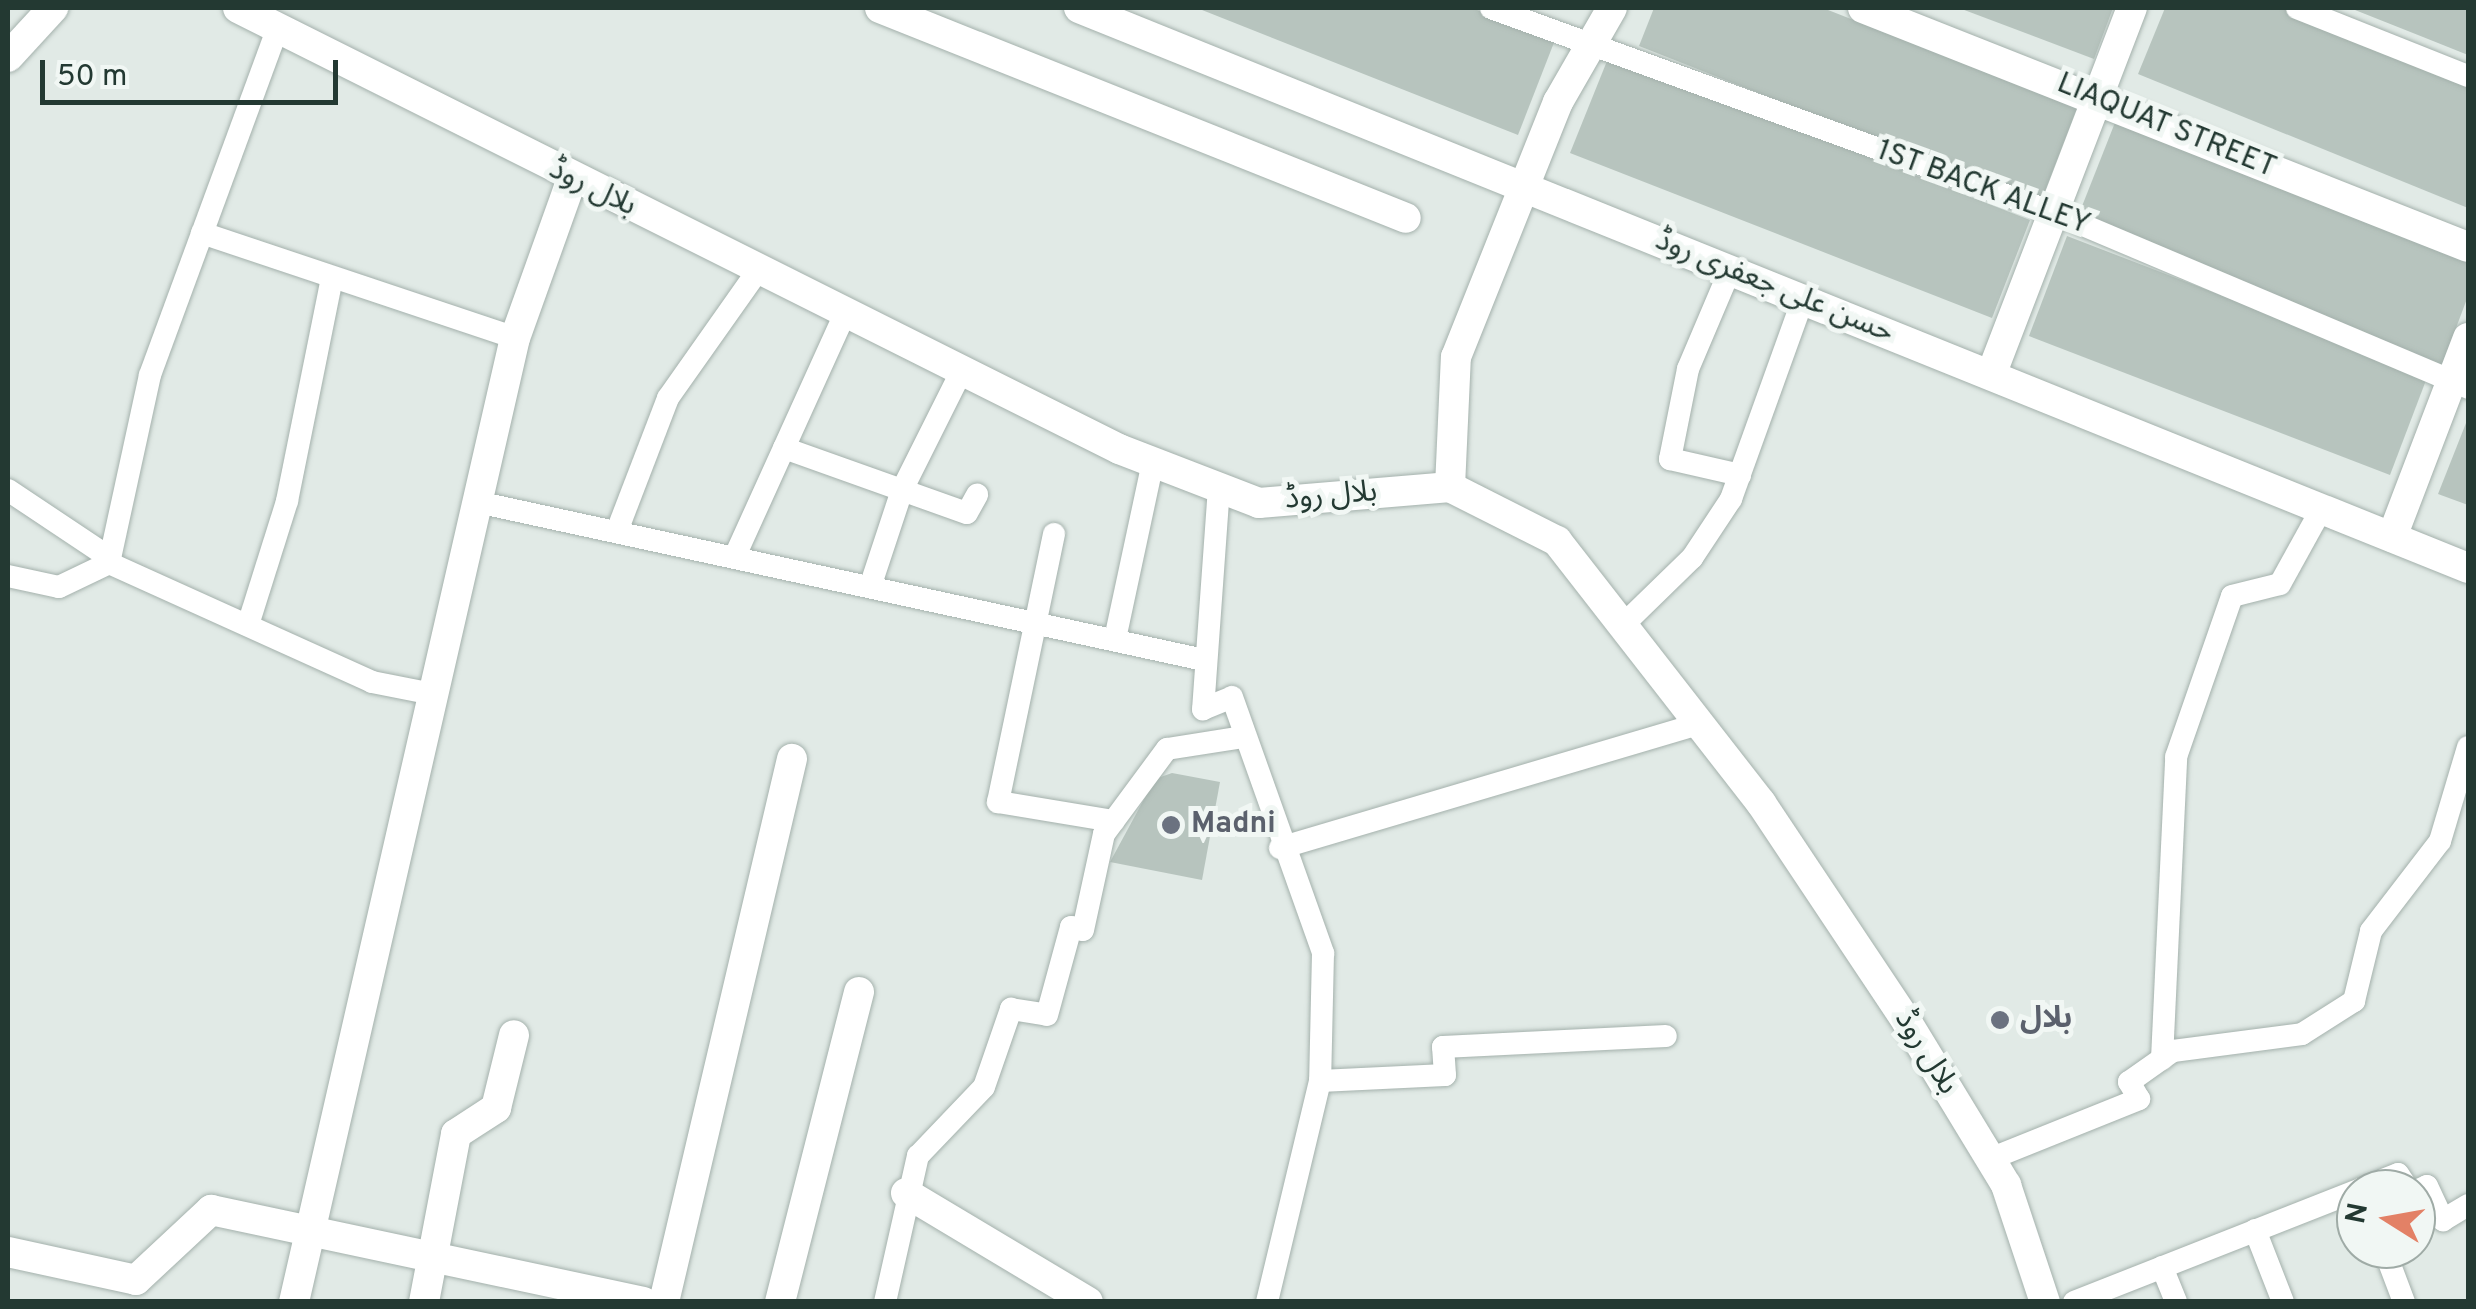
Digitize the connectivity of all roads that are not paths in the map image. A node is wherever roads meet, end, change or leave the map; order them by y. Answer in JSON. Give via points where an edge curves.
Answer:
{"nodes":[{"id":1,"x":53,"y":8,"type":"edge"},
{"id":2,"x":238,"y":8,"type":"edge"},
{"id":3,"x":880,"y":8,"type":"edge"},
{"id":4,"x":1079,"y":8,"type":"edge"},
{"id":5,"x":1490,"y":8,"type":"edge"},
{"id":6,"x":1612,"y":8,"type":"edge"},
{"id":7,"x":1863,"y":8,"type":"edge"},
{"id":8,"x":2132,"y":8,"type":"edge"},
{"id":9,"x":2298,"y":8,"type":"edge"},
{"id":10,"x":278,"y":28,"type":"junction"},
{"id":11,"x":1590,"y":46,"type":"junction"},
{"id":12,"x":8,"y":57,"type":"edge"},
{"id":13,"x":2468,"y":76,"type":"edge"},
{"id":14,"x":2098,"y":100,"type":"junction"},
{"id":15,"x":572,"y":179,"type":"junction"},
{"id":16,"x":1524,"y":186,"type":"junction"},
{"id":17,"x":2052,"y":212,"type":"junction"},
{"id":18,"x":1406,"y":218,"type":"dead end"},
{"id":19,"x":202,"y":233,"type":"junction"},
{"id":20,"x":2468,"y":246,"type":"edge"},
{"id":21,"x":759,"y":270,"type":"junction"},
{"id":22,"x":1730,"y":270,"type":"junction"},
{"id":23,"x":332,"y":277,"type":"junction"},
{"id":24,"x":1803,"y":300,"type":"junction"},
{"id":25,"x":846,"y":311,"type":"junction"},
{"id":26,"x":515,"y":338,"type":"junction"},
{"id":27,"x":2468,"y":338,"type":"edge"},
{"id":28,"x":962,"y":370,"type":"junction"},
{"id":29,"x":1991,"y":375,"type":"junction"},
{"id":30,"x":2460,"y":385,"type":"edge"},
{"id":31,"x":784,"y":448,"type":"junction"},
{"id":32,"x":1154,"y":462,"type":"junction"},
{"id":33,"x":1740,"y":475,"type":"junction"},
{"id":34,"x":1219,"y":487,"type":"junction"},
{"id":35,"x":1450,"y":488,"type":"junction"},
{"id":36,"x":8,"y":490,"type":"edge"},
{"id":37,"x":902,"y":490,"type":"junction"},
{"id":38,"x":977,"y":495,"type":"dead end"},
{"id":39,"x":477,"y":502,"type":"junction"},
{"id":40,"x":2322,"y":508,"type":"junction"},
{"id":41,"x":617,"y":531,"type":"junction"},
{"id":42,"x":1054,"y":534,"type":"dead end"},
{"id":43,"x":2392,"y":537,"type":"junction"},
{"id":44,"x":736,"y":556,"type":"junction"},
{"id":45,"x":109,"y":561,"type":"junction"},
{"id":46,"x":2468,"y":568,"type":"edge"},
{"id":47,"x":8,"y":576,"type":"edge"},
{"id":48,"x":871,"y":584,"type":"junction"},
{"id":49,"x":1036,"y":619,"type":"junction"},
{"id":50,"x":248,"y":625,"type":"junction"},
{"id":51,"x":1622,"y":626,"type":"junction"},
{"id":52,"x":1115,"y":638,"type":"junction"},
{"id":53,"x":1204,"y":660,"type":"junction"},
{"id":54,"x":434,"y":694,"type":"junction"},
{"id":55,"x":1698,"y":724,"type":"junction"},
{"id":56,"x":1244,"y":738,"type":"junction"},
{"id":57,"x":2468,"y":747,"type":"edge"},
{"id":58,"x":792,"y":759,"type":"dead end"},
{"id":59,"x":1113,"y":822,"type":"junction"},
{"id":60,"x":1280,"y":848,"type":"junction"},
{"id":61,"x":859,"y":992,"type":"dead end"},
{"id":62,"x":514,"y":1036,"type":"dead end"},
{"id":63,"x":1666,"y":1036,"type":"dead end"},
{"id":64,"x":2162,"y":1059,"type":"junction"},
{"id":65,"x":1320,"y":1082,"type":"junction"},
{"id":66,"x":1990,"y":1158,"type":"junction"},
{"id":67,"x":906,"y":1193,"type":"junction"},
{"id":68,"x":2336,"y":1199,"type":"edge"},
{"id":69,"x":2436,"y":1205,"type":"edge"},
{"id":70,"x":2468,"y":1205,"type":"edge"},
{"id":71,"x":2255,"y":1230,"type":"junction"},
{"id":72,"x":310,"y":1231,"type":"junction"},
{"id":73,"x":8,"y":1252,"type":"edge"},
{"id":74,"x":433,"y":1257,"type":"junction"},
{"id":75,"x":2162,"y":1266,"type":"junction"},
{"id":76,"x":2392,"y":1269,"type":"edge"},
{"id":77,"x":133,"y":1291,"type":"edge"},
{"id":78,"x":543,"y":1291,"type":"edge"},
{"id":79,"x":1081,"y":1300,"type":"edge"},
{"id":80,"x":294,"y":1302,"type":"edge"},
{"id":81,"x":424,"y":1302,"type":"edge"},
{"id":82,"x":643,"y":1302,"type":"edge"},
{"id":83,"x":664,"y":1302,"type":"edge"},
{"id":84,"x":780,"y":1302,"type":"edge"},
{"id":85,"x":885,"y":1302,"type":"edge"},
{"id":86,"x":1267,"y":1302,"type":"edge"},
{"id":87,"x":2045,"y":1302,"type":"edge"},
{"id":88,"x":2074,"y":1302,"type":"edge"},
{"id":89,"x":2176,"y":1302,"type":"edge"},
{"id":90,"x":2283,"y":1302,"type":"edge"},
{"id":91,"x":2404,"y":1302,"type":"edge"}],
"edges":[{"from":1,"to":12,"type":"street"},
{"from":2,"to":10,"type":"street","name":"بلال روڈ"},
{"from":3,"to":18,"type":"street"},
{"from":4,"to":16,"type":"street","name":"حسن علی جعفری روڈ"},
{"from":5,"to":11,"type":"lane","name":"1ST BACK ALLEY"},
{"from":6,"to":11,"type":"street"},
{"from":7,"to":14,"type":"street","name":"LIAQUAT STREET"},
{"from":8,"to":14,"type":"street"},
{"from":9,"to":13,"type":"lane"},
{"from":10,"to":15,"type":"street","name":"بلال روڈ"},
{"from":10,"to":19,"type":"lane"},
{"from":11,"to":16,"type":"street"},
{"from":11,"to":17,"type":"lane","name":"1ST BACK ALLEY"},
{"from":14,"to":17,"type":"street"},
{"from":14,"to":20,"type":"street","name":"LIAQUAT STREET"},
{"from":15,"to":21,"type":"street","name":"بلال روڈ"},
{"from":15,"to":26,"type":"street"},
{"from":16,"to":22,"type":"street","name":"حسن علی جعفری روڈ"},
{"from":16,"to":35,"type":"street","via":[[1456,357]]},
{"from":17,"to":29,"type":"street"},
{"from":17,"to":30,"type":"lane","name":"1ST BACK ALLEY"},
{"from":19,"to":23,"type":"lane"},
{"from":19,"to":45,"type":"lane","via":[[150,374]]},
{"from":21,"to":25,"type":"street","name":"بلال روڈ"},
{"from":21,"to":41,"type":"lane","via":[[668,398]]},
{"from":22,"to":24,"type":"street","name":"حسن علی جعفری روڈ"},
{"from":22,"to":33,"type":"lane","via":[[1688,369],[1670,459]]},
{"from":23,"to":26,"type":"lane"},
{"from":23,"to":50,"type":"lane","via":[[287,501]]},
{"from":24,"to":29,"type":"street","name":"حسن علی جعفری روڈ"},
{"from":24,"to":33,"type":"lane"},
{"from":25,"to":28,"type":"street","name":"بلال روڈ"},
{"from":25,"to":31,"type":"lane"},
{"from":26,"to":39,"type":"street"},
{"from":27,"to":30,"type":"street"},
{"from":28,"to":32,"type":"street","name":"بلال روڈ"},
{"from":28,"to":37,"type":"lane"},
{"from":29,"to":40,"type":"street","name":"حسن علی جعفری روڈ"},
{"from":30,"to":43,"type":"street"},
{"from":31,"to":37,"type":"lane"},
{"from":31,"to":44,"type":"lane"},
{"from":32,"to":34,"type":"street","name":"بلال روڈ"},
{"from":32,"to":52,"type":"lane"},
{"from":33,"to":51,"type":"lane","via":[[1692,558]]},
{"from":34,"to":35,"type":"street","name":"بلال روڈ","via":[[1259,503]]},
{"from":34,"to":53,"type":"lane"},
{"from":35,"to":51,"type":"street","name":"بلال روڈ","via":[[1557,541]]},
{"from":36,"to":45,"type":"lane"},
{"from":37,"to":38,"type":"lane","via":[[968,513]]},
{"from":37,"to":48,"type":"lane"},
{"from":39,"to":41,"type":"lane"},
{"from":39,"to":54,"type":"street"},
{"from":40,"to":43,"type":"street","name":"حسن علی جعفری روڈ"},
{"from":40,"to":64,"type":"lane","via":[[2280,584],[2232,596],[2176,758]]},
{"from":41,"to":44,"type":"lane"},
{"from":42,"to":49,"type":"lane"},
{"from":43,"to":46,"type":"street","name":"حسن علی جعفری روڈ"},
{"from":44,"to":48,"type":"lane"},
{"from":45,"to":47,"type":"lane","via":[[58,586]]},
{"from":45,"to":50,"type":"lane"},
{"from":48,"to":49,"type":"lane"},
{"from":49,"to":52,"type":"lane"},
{"from":49,"to":59,"type":"lane","via":[[998,802]]},
{"from":50,"to":54,"type":"lane","via":[[372,682]]},
{"from":51,"to":55,"type":"street","name":"بلال روڈ"},
{"from":52,"to":53,"type":"lane"},
{"from":53,"to":56,"type":"lane","via":[[1203,709],[1232,697]]},
{"from":54,"to":72,"type":"street"},
{"from":55,"to":60,"type":"lane"},
{"from":55,"to":66,"type":"street","name":"بلال روڈ","via":[[1886,990]]},
{"from":56,"to":59,"type":"lane","via":[[1167,750]]},
{"from":56,"to":60,"type":"lane"},
{"from":57,"to":64,"type":"lane","via":[[2440,841],[2371,931],[2354,1002],[2302,1034]]},
{"from":58,"to":83,"type":"street"},
{"from":59,"to":67,"type":"lane","via":[[1047,1014],[1011,1009],[984,1087],[918,1156]]},
{"from":60,"to":65,"type":"lane","via":[[1322,952]]},
{"from":61,"to":84,"type":"street"},
{"from":62,"to":74,"type":"street","via":[[496,1108],[456,1134]]},
{"from":63,"to":65,"type":"lane","via":[[1444,1048],[1445,1075]]},
{"from":64,"to":66,"type":"lane","via":[[2129,1082],[2139,1099]]},
{"from":65,"to":86,"type":"lane"},
{"from":66,"to":87,"type":"street","name":"بلال روڈ"},
{"from":67,"to":79,"type":"street"},
{"from":67,"to":85,"type":"lane"},
{"from":68,"to":71,"type":"lane"},
{"from":69,"to":70,"type":"lane","via":[[2443,1220]]},
{"from":71,"to":75,"type":"lane"},
{"from":71,"to":90,"type":"lane"},
{"from":72,"to":74,"type":"street"},
{"from":72,"to":77,"type":"street","via":[[211,1210]]},
{"from":72,"to":80,"type":"street"},
{"from":73,"to":77,"type":"street"},
{"from":74,"to":78,"type":"street"},
{"from":74,"to":81,"type":"street"},
{"from":75,"to":88,"type":"lane"},
{"from":75,"to":89,"type":"lane"},
{"from":76,"to":91,"type":"lane"},
{"from":78,"to":82,"type":"street"}]}
